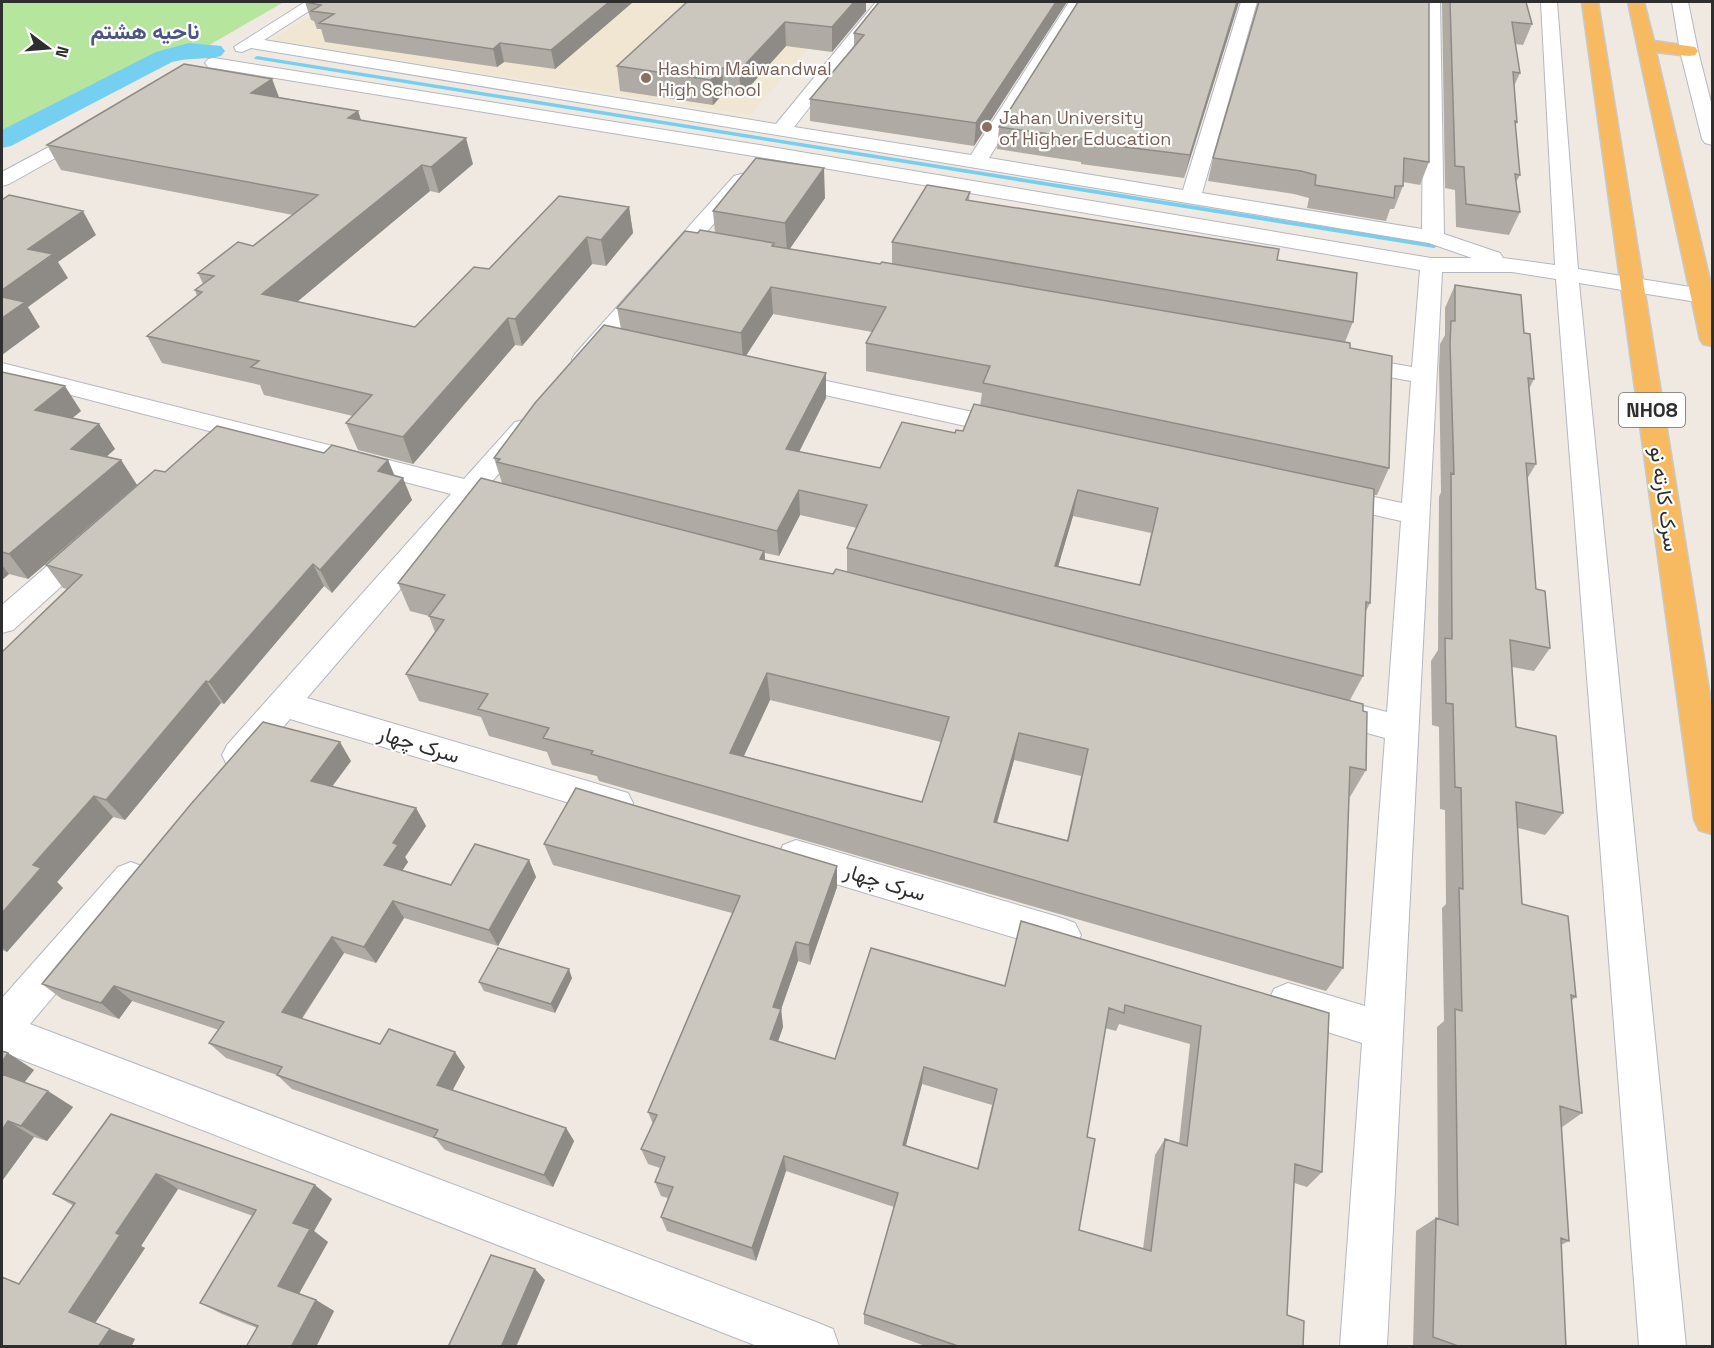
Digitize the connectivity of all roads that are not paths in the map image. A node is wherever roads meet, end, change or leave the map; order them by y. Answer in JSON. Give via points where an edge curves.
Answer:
{"nodes":[{"id":1,"x":315,"y":2,"type":"edge"},
{"id":2,"x":884,"y":2,"type":"edge"},
{"id":3,"x":1077,"y":2,"type":"edge"},
{"id":4,"x":1249,"y":2,"type":"edge"},
{"id":5,"x":1432,"y":2,"type":"edge"},
{"id":6,"x":1549,"y":2,"type":"edge"},
{"id":7,"x":1590,"y":2,"type":"edge"},
{"id":8,"x":1636,"y":2,"type":"edge"},
{"id":9,"x":1680,"y":2,"type":"edge"},
{"id":10,"x":249,"y":43,"type":"junction"},
{"id":11,"x":1644,"y":45,"type":"junction"},
{"id":12,"x":1689,"y":51,"type":"junction"},
{"id":13,"x":103,"y":124,"type":"edge"},
{"id":14,"x":1713,"y":139,"type":"edge"},
{"id":15,"x":773,"y":141,"type":"junction"},
{"id":16,"x":977,"y":162,"type":"junction"},
{"id":17,"x":2,"y":180,"type":"edge"},
{"id":18,"x":1191,"y":196,"type":"junction"},
{"id":19,"x":1432,"y":251,"type":"junction"},
{"id":20,"x":1512,"y":266,"type":"junction"},
{"id":21,"x":1567,"y":274,"type":"junction"},
{"id":22,"x":1634,"y":285,"type":"junction"},
{"id":23,"x":1703,"y":296,"type":"junction"},
{"id":24,"x":1713,"y":339,"type":"edge"},
{"id":25,"x":1330,"y":359,"type":"edge"},
{"id":26,"x":764,"y":375,"type":"edge"},
{"id":27,"x":1424,"y":376,"type":"junction"},
{"id":28,"x":9,"y":378,"type":"edge"},
{"id":29,"x":563,"y":384,"type":"edge"},
{"id":30,"x":539,"y":410,"type":"edge"},
{"id":31,"x":224,"y":426,"type":"junction"},
{"id":32,"x":1032,"y":432,"type":"edge"},
{"id":33,"x":197,"y":450,"type":"edge"},
{"id":34,"x":470,"y":489,"type":"junction"},
{"id":35,"x":1311,"y":493,"type":"edge"},
{"id":36,"x":539,"y":507,"type":"edge"},
{"id":37,"x":1415,"y":515,"type":"junction"},
{"id":38,"x":108,"y":528,"type":"edge"},
{"id":39,"x":2,"y":622,"type":"edge"},
{"id":40,"x":1298,"y":703,"type":"edge"},
{"id":41,"x":283,"y":704,"type":"junction"},
{"id":42,"x":1402,"y":729,"type":"junction"},
{"id":43,"x":220,"y":776,"type":"edge"},
{"id":44,"x":650,"y":813,"type":"edge"},
{"id":45,"x":1713,"y":819,"type":"edge"},
{"id":46,"x":764,"y":846,"type":"edge"},
{"id":47,"x":150,"y":857,"type":"edge"},
{"id":48,"x":1096,"y":945,"type":"edge"},
{"id":49,"x":1257,"y":993,"type":"edge"},
{"id":50,"x":2,"y":1027,"type":"edge"},
{"id":51,"x":1383,"y":1030,"type":"junction"},
{"id":52,"x":2,"y":1033,"type":"edge"},
{"id":53,"x":816,"y":1347,"type":"edge"},
{"id":54,"x":1363,"y":1347,"type":"edge"},
{"id":55,"x":1663,"y":1347,"type":"edge"}],
"edges":[{"from":1,"to":10,"type":"street"},
{"from":2,"to":15,"type":"street"},
{"from":3,"to":16,"type":"street"},
{"from":4,"to":18,"type":"street"},
{"from":5,"to":19,"type":"street"},
{"from":6,"to":21,"type":"street"},
{"from":7,"to":22,"type":"highway","name":"سرک کارته نو","number":"NH08"},
{"from":8,"to":11,"type":"highway"},
{"from":9,"to":12,"type":"street"},
{"from":10,"to":15,"type":"street"},
{"from":10,"to":15,"type":"street","via":[[209,66]]},
{"from":11,"to":12,"type":"highway"},
{"from":11,"to":23,"type":"highway"},
{"from":12,"to":14,"type":"street"},
{"from":13,"to":17,"type":"street"},
{"from":15,"to":16,"type":"street"},
{"from":15,"to":19,"type":"street"},
{"from":15,"to":29,"type":"street","via":[[696,246],[613,342]]},
{"from":16,"to":18,"type":"street"},
{"from":18,"to":19,"type":"street"},
{"from":19,"to":20,"type":"street"},
{"from":19,"to":20,"type":"street"},
{"from":19,"to":27,"type":"street"},
{"from":20,"to":21,"type":"street"},
{"from":21,"to":22,"type":"street"},
{"from":21,"to":55,"type":"street"},
{"from":22,"to":23,"type":"street"},
{"from":22,"to":45,"type":"highway","name":"سرک کارته نو","number":"NH08"},
{"from":23,"to":24,"type":"highway"},
{"from":25,"to":27,"type":"street"},
{"from":26,"to":32,"type":"street"},
{"from":27,"to":37,"type":"street"},
{"from":28,"to":31,"type":"street"},
{"from":30,"to":34,"type":"street"},
{"from":31,"to":33,"type":"street"},
{"from":31,"to":34,"type":"street"},
{"from":34,"to":36,"type":"street"},
{"from":34,"to":41,"type":"street"},
{"from":35,"to":37,"type":"street"},
{"from":37,"to":42,"type":"street"},
{"from":38,"to":39,"type":"street"},
{"from":40,"to":42,"type":"street"},
{"from":41,"to":43,"type":"street"},
{"from":41,"to":44,"type":"street","name":"سرک چهار"},
{"from":42,"to":51,"type":"street"},
{"from":46,"to":48,"type":"street","name":"سرک چهار"},
{"from":47,"to":50,"type":"street"},
{"from":49,"to":51,"type":"street"},
{"from":51,"to":54,"type":"street"},
{"from":52,"to":53,"type":"street"}]}
